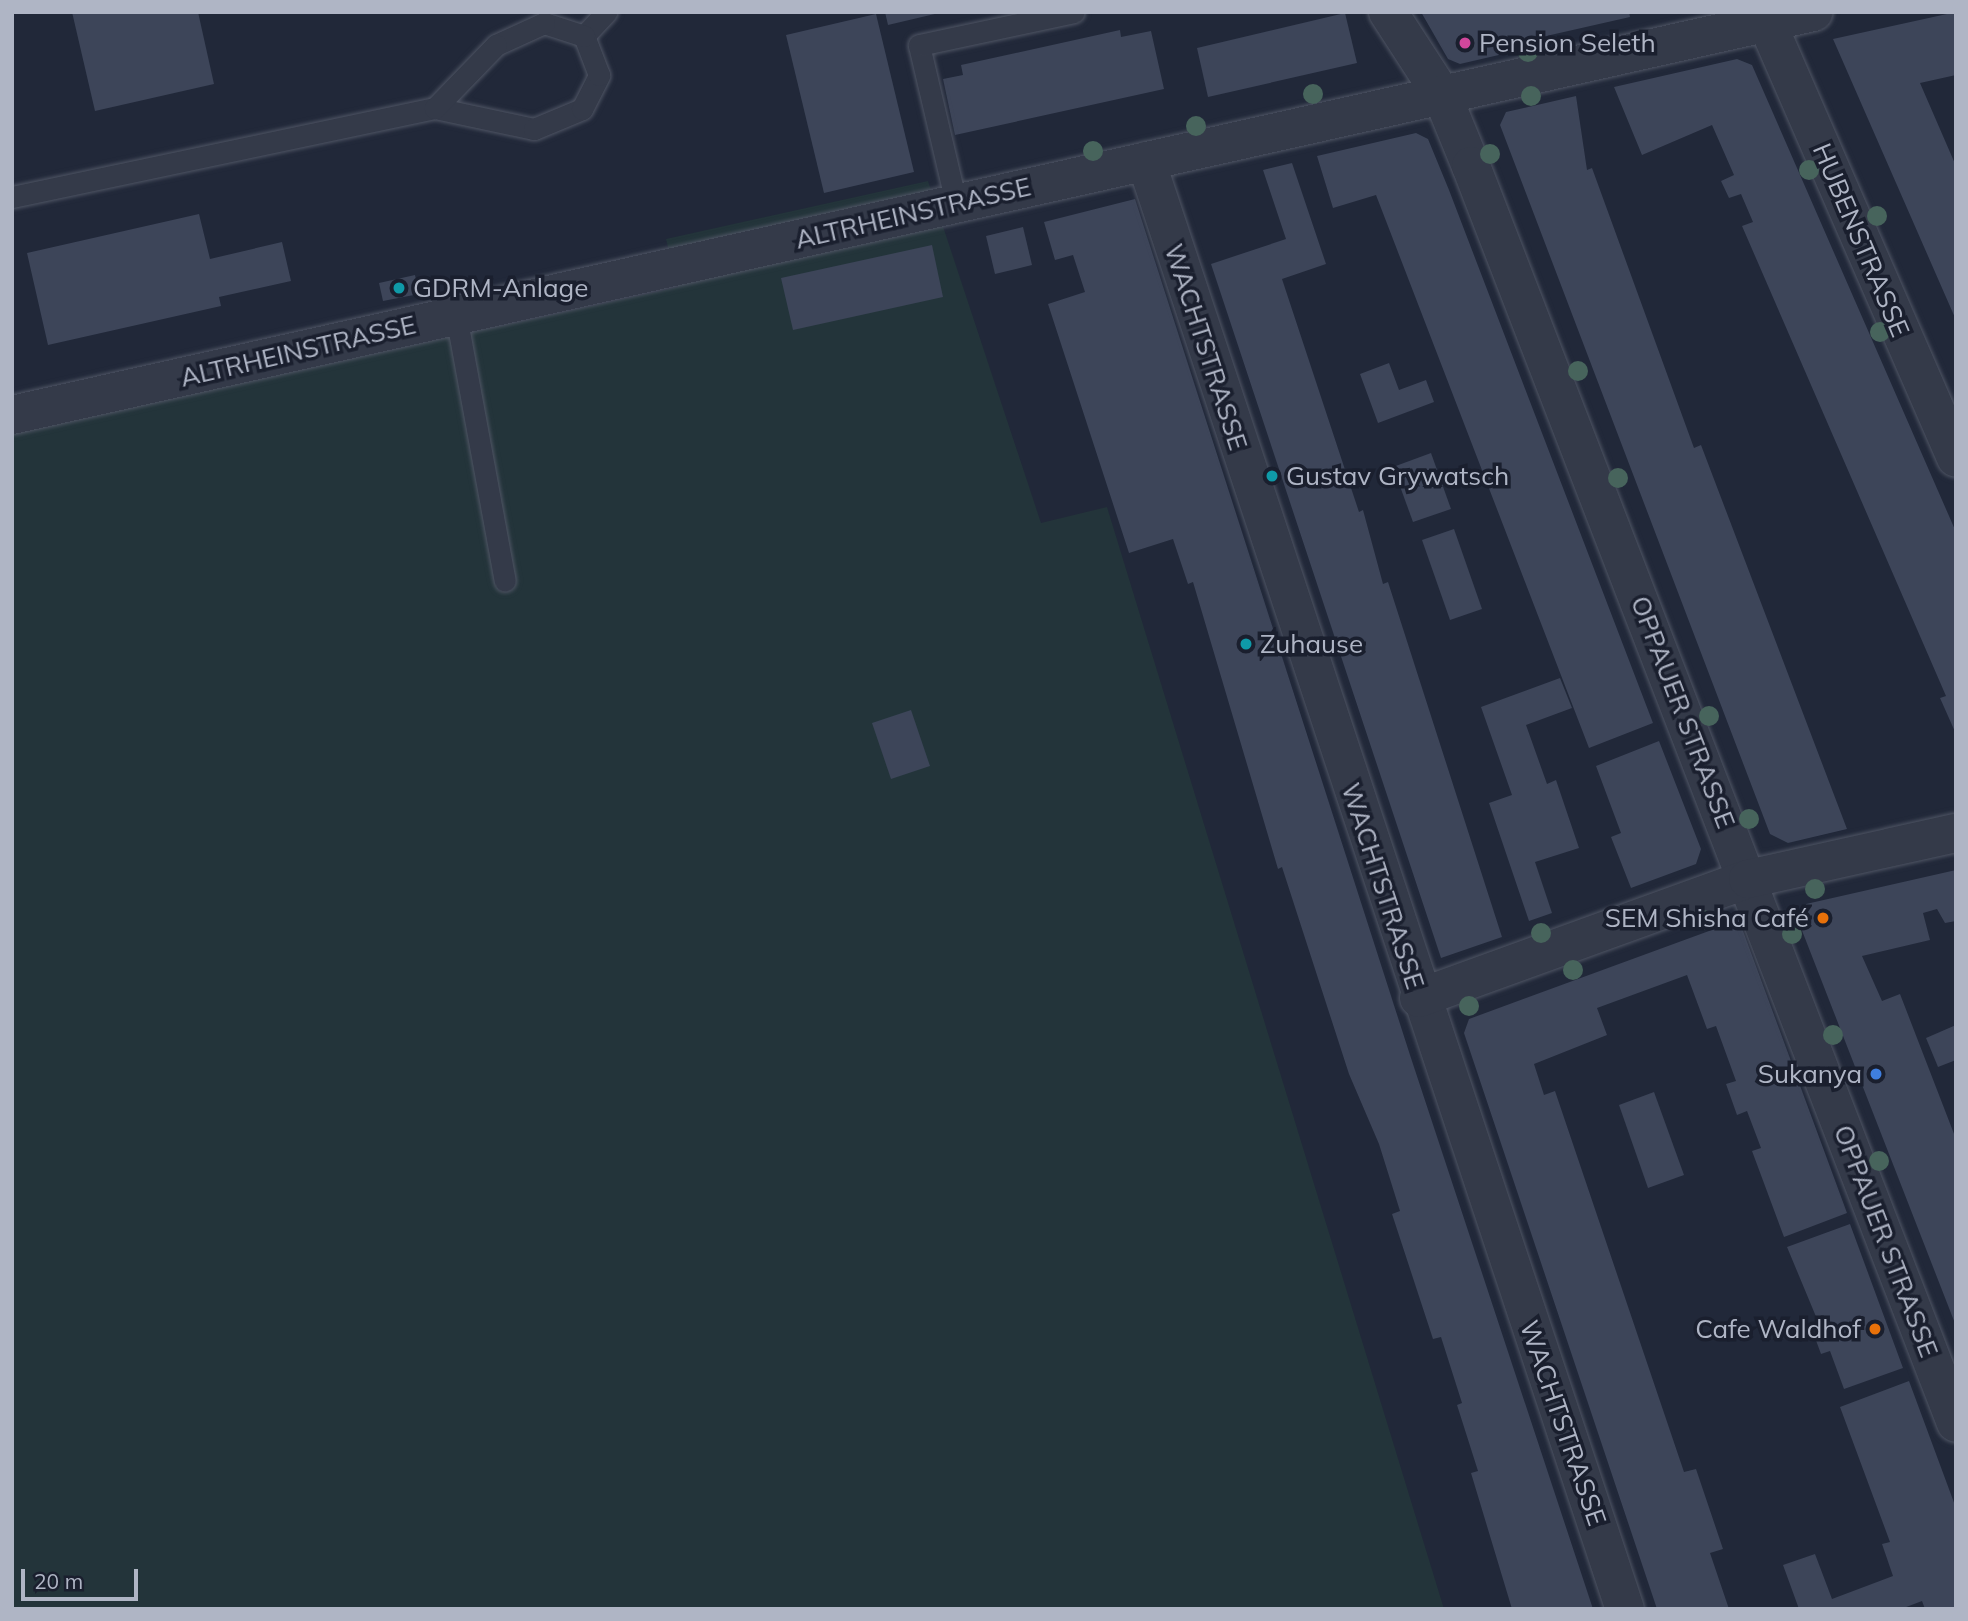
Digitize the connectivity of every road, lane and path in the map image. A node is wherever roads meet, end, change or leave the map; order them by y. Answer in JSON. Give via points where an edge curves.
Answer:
{"nodes":[{"id":1,"x":606,"y":12,"type":"edge"},
{"id":2,"x":1074,"y":12,"type":"edge"},
{"id":3,"x":1388,"y":12,"type":"edge"},
{"id":4,"x":1813,"y":12,"type":"edge"},
{"id":5,"x":1767,"y":23,"type":"junction"},
{"id":6,"x":584,"y":36,"type":"junction"},
{"id":7,"x":1441,"y":95,"type":"junction"},
{"id":8,"x":435,"y":108,"type":"junction"},
{"id":9,"x":1146,"y":161,"type":"junction"},
{"id":10,"x":12,"y":197,"type":"edge"},
{"id":11,"x":956,"y":203,"type":"junction"},
{"id":12,"x":456,"y":315,"type":"junction"},
{"id":13,"x":12,"y":415,"type":"edge"},
{"id":14,"x":1956,"y":458,"type":"edge"},
{"id":15,"x":505,"y":581,"type":"dead end"},
{"id":16,"x":1956,"y":833,"type":"edge"},
{"id":17,"x":1748,"y":879,"type":"junction"},
{"id":18,"x":1419,"y":998,"type":"junction"},
{"id":19,"x":1956,"y":1423,"type":"edge"},
{"id":20,"x":1625,"y":1609,"type":"edge"}],
"edges":[{"from":1,"to":6,"type":"lane"},
{"from":2,"to":11,"type":"lane","via":[[919,45]]},
{"from":3,"to":7,"type":"street","name":"OPPAUER STRASSE"},
{"from":4,"to":5,"type":"street","name":"ALTRHEINSTRASSE"},
{"from":5,"to":7,"type":"street","name":"ALTRHEINSTRASSE"},
{"from":5,"to":14,"type":"street","name":"HUBENSTRASSE"},
{"from":6,"to":8,"type":"lane","via":[[544,23],[496,45]]},
{"from":6,"to":8,"type":"lane","via":[[599,75],[582,109],[534,129]]},
{"from":7,"to":9,"type":"street","name":"ALTRHEINSTRASSE"},
{"from":7,"to":17,"type":"street","name":"OPPAUER STRASSE"},
{"from":8,"to":10,"type":"lane"},
{"from":9,"to":11,"type":"street","name":"ALTRHEINSTRASSE"},
{"from":9,"to":18,"type":"street","name":"WACHTSTRASSE"},
{"from":11,"to":12,"type":"street","name":"ALTRHEINSTRASSE"},
{"from":12,"to":13,"type":"street","name":"ALTRHEINSTRASSE"},
{"from":12,"to":15,"type":"lane"},
{"from":16,"to":17,"type":"street"},
{"from":17,"to":18,"type":"street"},
{"from":17,"to":19,"type":"street","name":"OPPAUER STRASSE"},
{"from":18,"to":20,"type":"street","name":"WACHTSTRASSE"}]}
